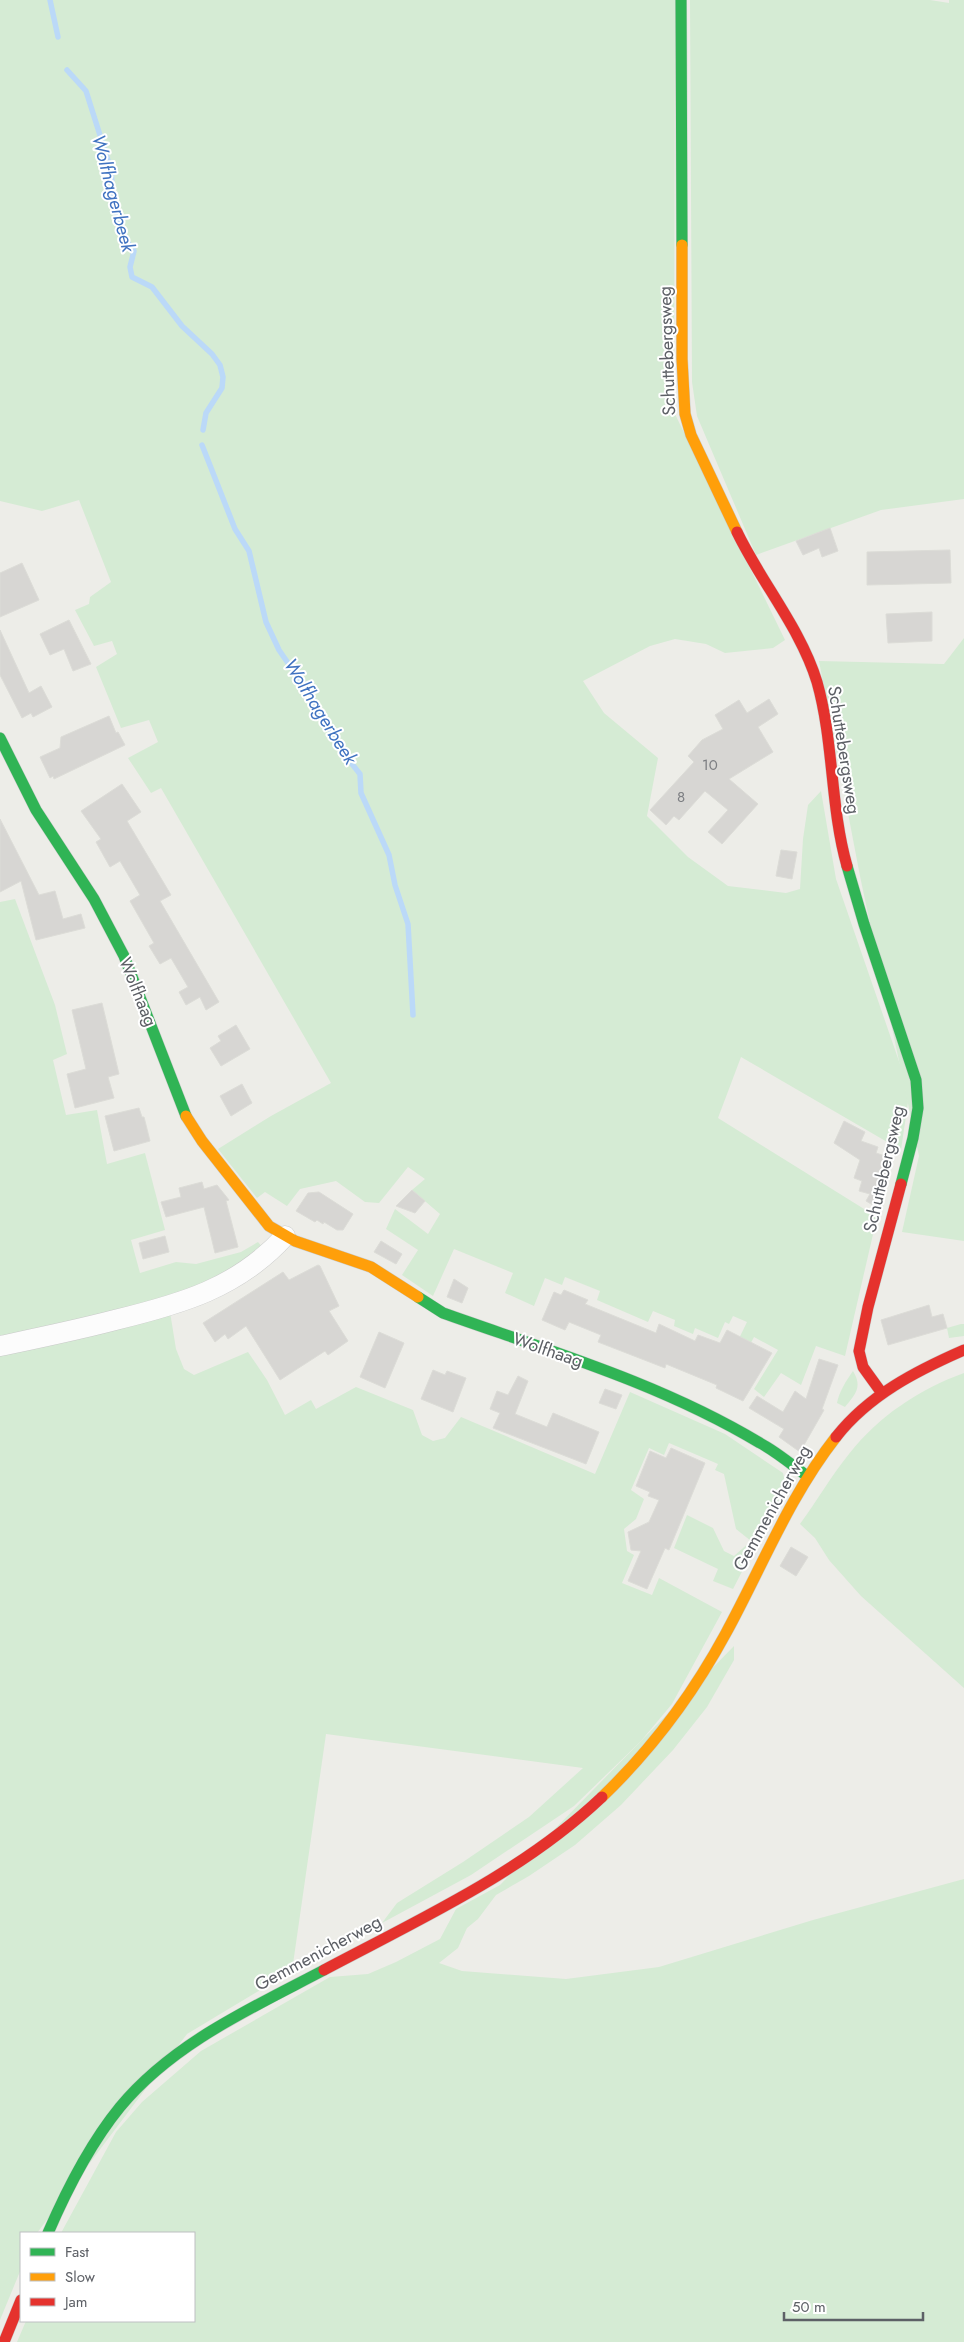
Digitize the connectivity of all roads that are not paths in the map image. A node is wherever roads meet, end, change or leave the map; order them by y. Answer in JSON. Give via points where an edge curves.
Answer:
{"nodes":[{"id":1,"x":681,"y":0,"type":"edge"},
{"id":2,"x":0,"y":738,"type":"edge"},
{"id":3,"x":285,"y":1236,"type":"junction"},
{"id":4,"x":0,"y":1346,"type":"edge"},
{"id":5,"x":964,"y":1350,"type":"edge"},
{"id":6,"x":881,"y":1392,"type":"junction"},
{"id":7,"x":807,"y":1476,"type":"junction"},
{"id":8,"x":48,"y":2232,"type":"edge"},
{"id":9,"x":20,"y":2302,"type":"edge"},
{"id":10,"x":4,"y":2342,"type":"edge"}],
"edges":[{"from":1,"to":6,"type":"street","name":"Schuttebergsweg","via":[[685,414],[691,436],[751,562],[810,661],[825,716],[843,852],[910,1059],[917,1091],[913,1138],[859,1351],[863,1367]]},
{"from":2,"to":3,"type":"street","name":"Wolfhaag","via":[[36,810],[94,900],[124,956],[186,1117],[269,1226]]},
{"from":3,"to":4,"type":"street","via":[[236,1278],[191,1300]]},
{"from":3,"to":7,"type":"street","name":"Wolfhaag","via":[[371,1267],[443,1313],[663,1393],[761,1443]]},
{"from":5,"to":6,"type":"street","name":"Gemmenicherweg","via":[[926,1364]]},
{"from":6,"to":7,"type":"street","name":"Gemmenicherweg","via":[[844,1424]]},
{"from":7,"to":8,"type":"street","name":"Gemmenicherweg","via":[[725,1635],[680,1709],[602,1797],[531,1853],[443,1906],[236,2016],[196,2041],[131,2095],[106,2127],[83,2163]]},
{"from":9,"to":10,"type":"street"}]}
